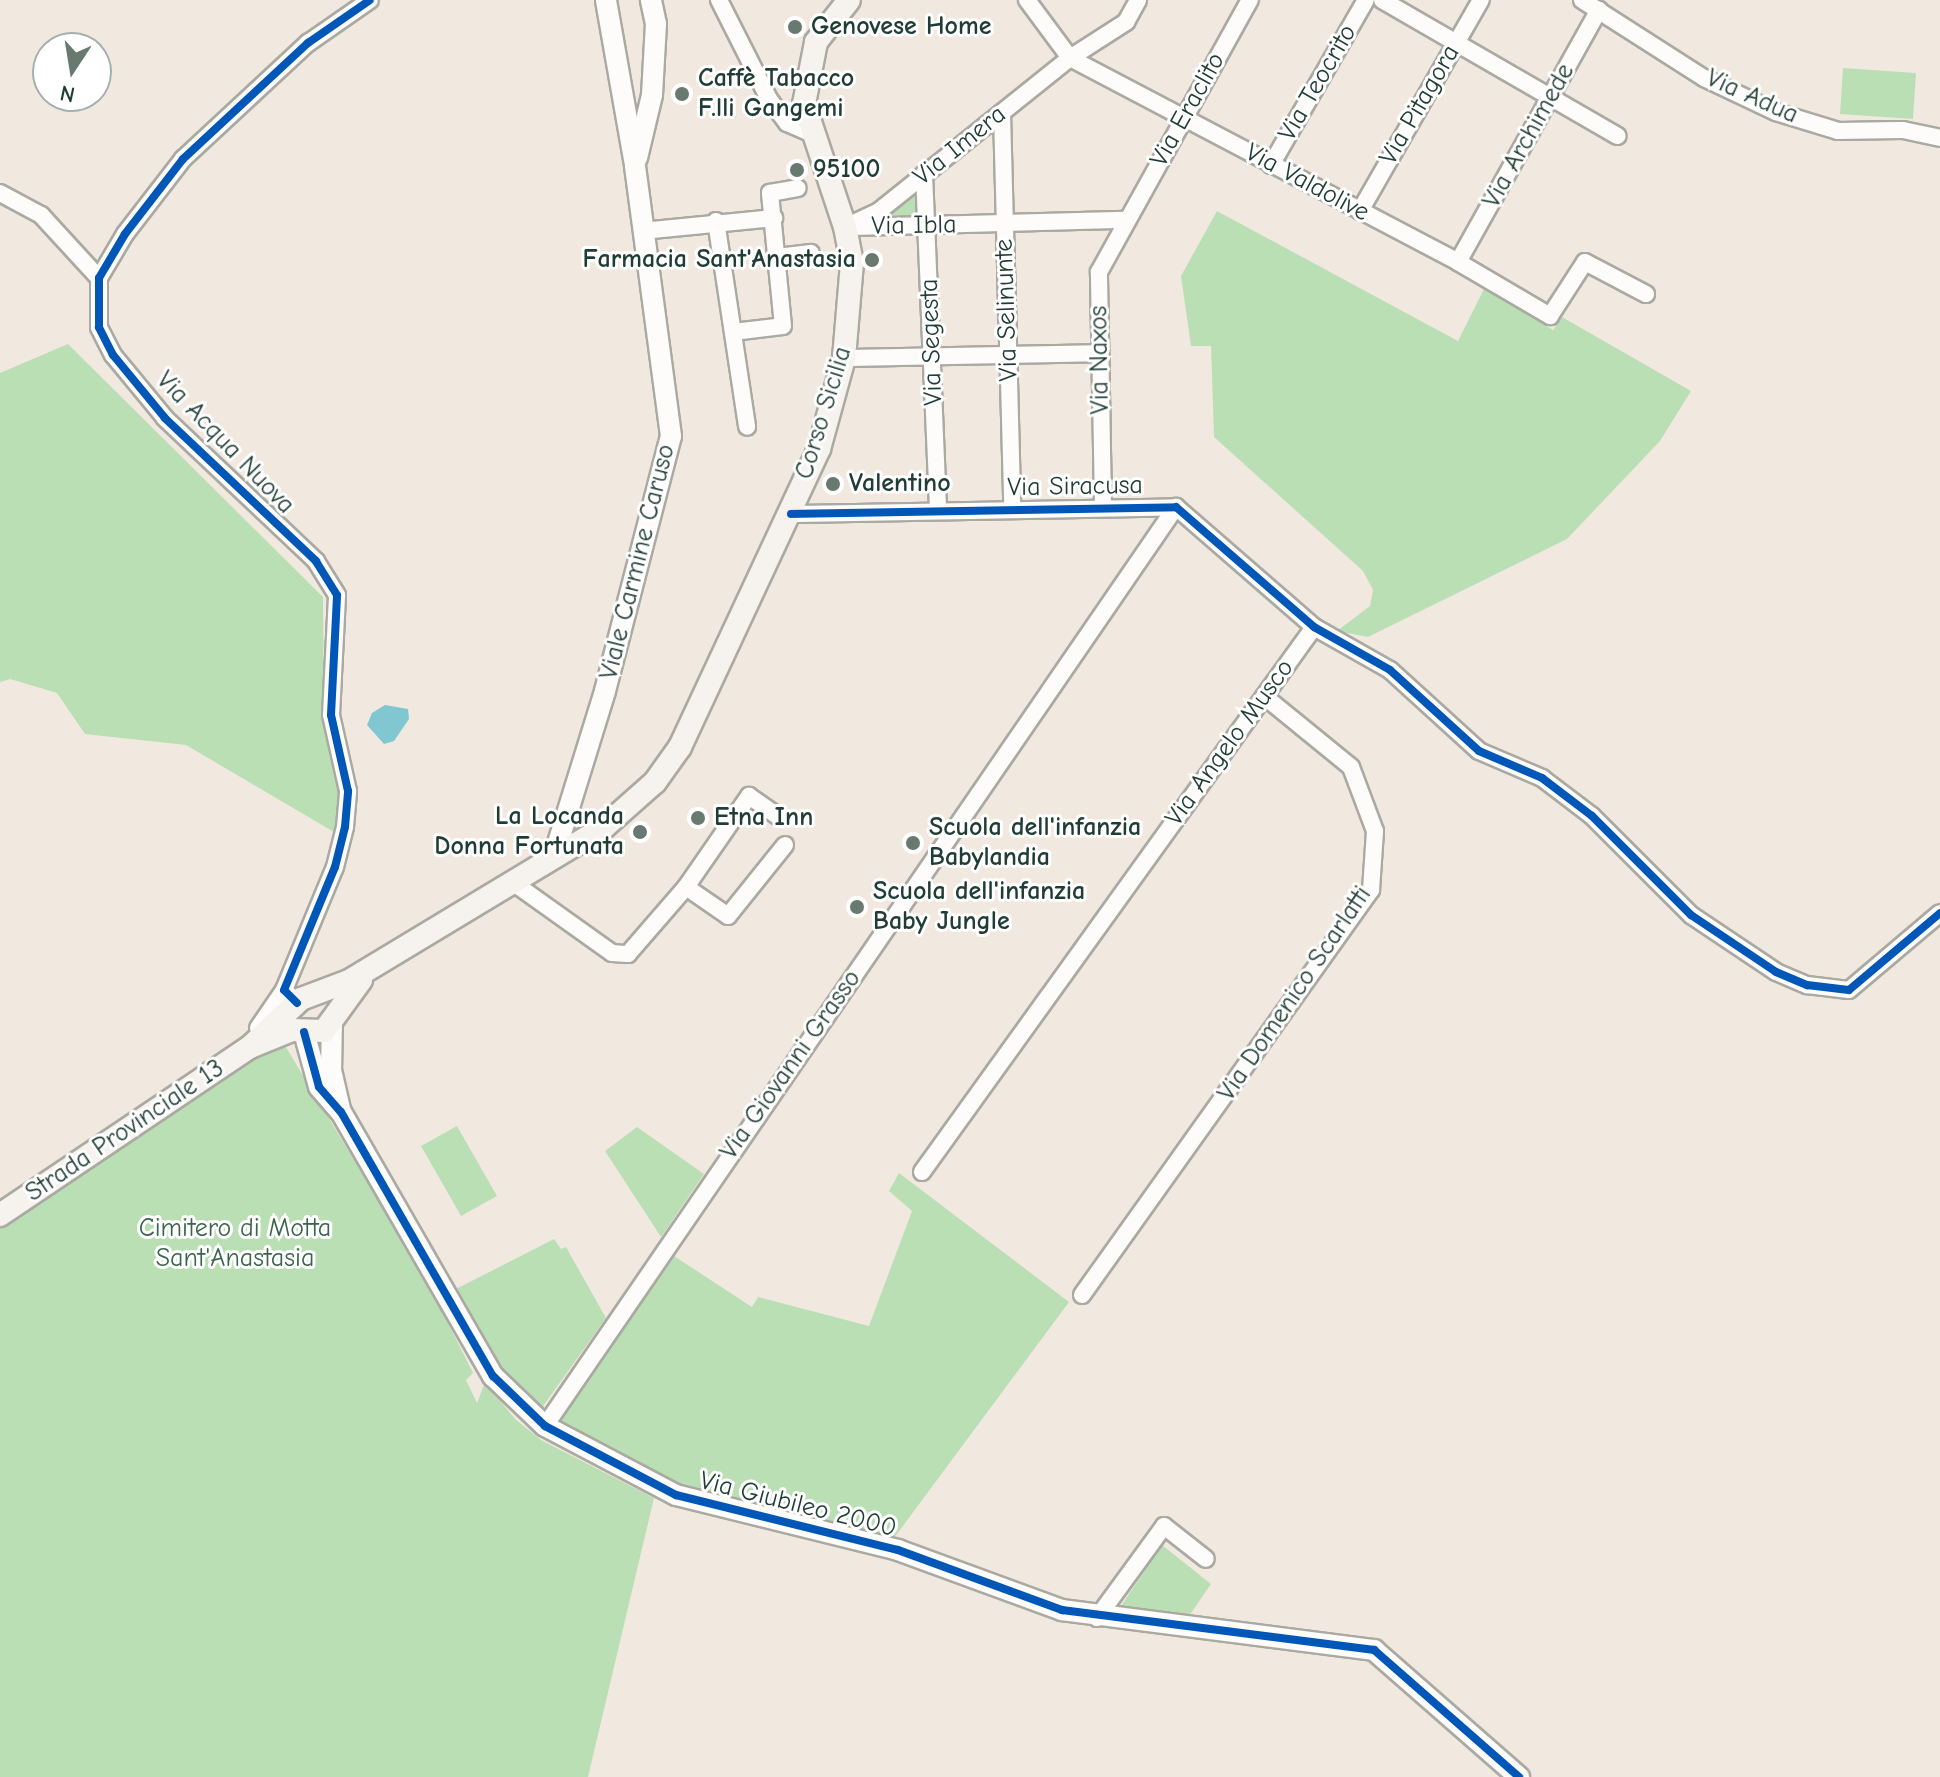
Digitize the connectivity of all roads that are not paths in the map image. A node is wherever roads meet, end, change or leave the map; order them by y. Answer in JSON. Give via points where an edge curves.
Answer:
{"nodes":[{"id":1,"x":370,"y":0,"type":"edge"},
{"id":2,"x":606,"y":0,"type":"edge"},
{"id":3,"x":651,"y":0,"type":"edge"},
{"id":4,"x":719,"y":0,"type":"edge"},
{"id":5,"x":849,"y":0,"type":"edge"},
{"id":6,"x":1027,"y":0,"type":"edge"},
{"id":7,"x":1138,"y":0,"type":"edge"},
{"id":8,"x":1250,"y":0,"type":"edge"},
{"id":9,"x":1366,"y":0,"type":"edge"},
{"id":10,"x":1382,"y":0,"type":"edge"},
{"id":11,"x":1481,"y":0,"type":"edge"},
{"id":12,"x":1582,"y":0,"type":"edge"},
{"id":13,"x":1599,"y":10,"type":"junction"},
{"id":14,"x":1457,"y":42,"type":"junction"},
{"id":15,"x":1070,"y":58,"type":"junction"},
{"id":16,"x":652,"y":95,"type":"junction"},
{"id":17,"x":1552,"y":98,"type":"junction"},
{"id":18,"x":624,"y":104,"type":"junction"},
{"id":19,"x":1002,"y":113,"type":"junction"},
{"id":20,"x":1183,"y":118,"type":"junction"},
{"id":21,"x":810,"y":133,"type":"junction"},
{"id":22,"x":1618,"y":136,"type":"dead end"},
{"id":23,"x":1940,"y":138,"type":"edge"},
{"id":24,"x":635,"y":165,"type":"junction"},
{"id":25,"x":1271,"y":165,"type":"junction"},
{"id":26,"x":924,"y":174,"type":"junction"},
{"id":27,"x":798,"y":188,"type":"dead end"},
{"id":28,"x":0,"y":193,"type":"edge"},
{"id":29,"x":1360,"y":211,"type":"junction"},
{"id":30,"x":774,"y":218,"type":"junction"},
{"id":31,"x":1126,"y":220,"type":"junction"},
{"id":32,"x":716,"y":221,"type":"junction"},
{"id":33,"x":1005,"y":224,"type":"junction"},
{"id":34,"x":845,"y":227,"type":"junction"},
{"id":35,"x":928,"y":227,"type":"junction"},
{"id":36,"x":642,"y":231,"type":"junction"},
{"id":37,"x":811,"y":253,"type":"dead end"},
{"id":38,"x":777,"y":257,"type":"junction"},
{"id":39,"x":1458,"y":262,"type":"junction"},
{"id":40,"x":99,"y":278,"type":"junction"},
{"id":41,"x":1646,"y":294,"type":"dead end"},
{"id":42,"x":733,"y":332,"type":"junction"},
{"id":43,"x":1100,"y":353,"type":"junction"},
{"id":44,"x":1008,"y":355,"type":"junction"},
{"id":45,"x":933,"y":356,"type":"junction"},
{"id":46,"x":844,"y":358,"type":"junction"},
{"id":47,"x":747,"y":427,"type":"dead end"},
{"id":48,"x":1103,"y":506,"type":"junction"},
{"id":49,"x":1176,"y":507,"type":"junction"},
{"id":50,"x":1012,"y":508,"type":"junction"},
{"id":51,"x":938,"y":509,"type":"junction"},
{"id":52,"x":791,"y":514,"type":"junction"},
{"id":53,"x":1314,"y":627,"type":"junction"},
{"id":54,"x":1264,"y":696,"type":"junction"},
{"id":55,"x":778,"y":816,"type":"dead end"},
{"id":56,"x":785,"y":845,"type":"dead end"},
{"id":57,"x":554,"y":856,"type":"junction"},
{"id":58,"x":511,"y":881,"type":"junction"},
{"id":59,"x":686,"y":887,"type":"junction"},
{"id":60,"x":1940,"y":913,"type":"edge"},
{"id":61,"x":375,"y":965,"type":"junction"},
{"id":62,"x":318,"y":995,"type":"junction"},
{"id":63,"x":291,"y":1001,"type":"junction"},
{"id":64,"x":332,"y":1019,"type":"junction"},
{"id":65,"x":303,"y":1031,"type":"junction"},
{"id":66,"x":250,"y":1047,"type":"junction"},
{"id":67,"x":223,"y":1065,"type":"junction"},
{"id":68,"x":341,"y":1112,"type":"junction"},
{"id":69,"x":922,"y":1172,"type":"dead end"},
{"id":70,"x":0,"y":1215,"type":"edge"},
{"id":71,"x":1082,"y":1295,"type":"dead end"},
{"id":72,"x":545,"y":1426,"type":"junction"},
{"id":73,"x":1206,"y":1559,"type":"dead end"},
{"id":74,"x":1097,"y":1618,"type":"junction"},
{"id":75,"x":1519,"y":1777,"type":"edge"}],
"edges":[{"from":1,"to":40,"type":"street","via":[[308,43],[183,159],[125,234]]},
{"from":2,"to":18,"type":"street"},
{"from":3,"to":16,"type":"street","via":[[656,24]]},
{"from":4,"to":21,"type":"street","via":[[769,99],[787,123]]},
{"from":5,"to":21,"type":"main road","name":"Corso Sicilia","via":[[816,42],[808,65],[804,104]]},
{"from":6,"to":15,"type":"street","name":"Via Valdolive"},
{"from":7,"to":15,"type":"street","name":"Via Imera","via":[[1126,22]]},
{"from":8,"to":20,"type":"street","name":"Via Eraclito"},
{"from":9,"to":25,"type":"street","name":"Via Teocrito"},
{"from":10,"to":14,"type":"street"},
{"from":11,"to":14,"type":"street","name":"Via Pitagora"},
{"from":12,"to":13,"type":"street","name":"Via Adua"},
{"from":13,"to":17,"type":"street","name":"Via Archimede"},
{"from":13,"to":23,"type":"street","name":"Via Adua","via":[[1704,78],[1776,112],[1838,131],[1903,130]]},
{"from":14,"to":17,"type":"street"},
{"from":14,"to":29,"type":"street","name":"Via Pitagora"},
{"from":15,"to":19,"type":"street","name":"Via Imera"},
{"from":15,"to":20,"type":"street","name":"Via Valdolive"},
{"from":16,"to":18,"type":"street","via":[[633,107]]},
{"from":16,"to":24,"type":"street"},
{"from":17,"to":22,"type":"street"},
{"from":17,"to":39,"type":"street","name":"Via Archimede"},
{"from":18,"to":24,"type":"street","name":"Viale Carmine Caruso"},
{"from":19,"to":26,"type":"street","name":"Via Imera"},
{"from":19,"to":33,"type":"street","name":"Via Selinunte"},
{"from":20,"to":25,"type":"street","name":"Via Valdolive"},
{"from":20,"to":31,"type":"street","name":"Via Eraclito"},
{"from":21,"to":34,"type":"main road","name":"Corso Sicilia"},
{"from":24,"to":36,"type":"street","name":"Viale Carmine Caruso"},
{"from":25,"to":29,"type":"street","name":"Via Valdolive"},
{"from":26,"to":34,"type":"street","name":"Via Imera","via":[[879,211]]},
{"from":26,"to":35,"type":"street","name":"Via Segesta"},
{"from":27,"to":30,"type":"street","via":[[770,193]]},
{"from":28,"to":40,"type":"street","via":[[41,215]]},
{"from":29,"to":39,"type":"street","name":"Via Valdolive"},
{"from":30,"to":32,"type":"street"},
{"from":30,"to":38,"type":"street"},
{"from":31,"to":33,"type":"street","name":"Via Ibla"},
{"from":31,"to":43,"type":"street","name":"Via Naxos","via":[[1099,272]]},
{"from":32,"to":36,"type":"street"},
{"from":32,"to":42,"type":"street"},
{"from":33,"to":35,"type":"street","name":"Via Ibla"},
{"from":33,"to":44,"type":"street","name":"Via Selinunte"},
{"from":34,"to":35,"type":"street","name":"Via Ibla"},
{"from":34,"to":46,"type":"main road","name":"Corso Sicilia","via":[[852,263]]},
{"from":35,"to":45,"type":"street","name":"Via Segesta"},
{"from":36,"to":57,"type":"street","name":"Viale Carmine Caruso","via":[[671,436],[605,691]]},
{"from":37,"to":38,"type":"street"},
{"from":38,"to":42,"type":"street","via":[[783,326]]},
{"from":39,"to":41,"type":"street","name":"Via Valdolive","via":[[1550,316],[1585,262]]},
{"from":40,"to":63,"type":"street","name":"Via Acqua Nuova","via":[[99,327],[113,355],[165,418],[316,561],[337,595],[331,715],[348,791],[345,827]]},
{"from":42,"to":47,"type":"street"},
{"from":43,"to":44,"type":"street"},
{"from":43,"to":48,"type":"street","name":"Via Naxos"},
{"from":44,"to":45,"type":"street"},
{"from":44,"to":50,"type":"street","name":"Via Selinunte"},
{"from":45,"to":46,"type":"street"},
{"from":45,"to":51,"type":"street","name":"Via Segesta"},
{"from":46,"to":52,"type":"main road","name":"Corso Sicilia","via":[[819,449]]},
{"from":48,"to":49,"type":"street","name":"Via Siracusa"},
{"from":48,"to":50,"type":"street","name":"Via Siracusa"},
{"from":49,"to":53,"type":"street","name":"Via Siracusa"},
{"from":49,"to":72,"type":"street","name":"Via Giovanni Grasso"},
{"from":50,"to":51,"type":"street","name":"Via Siracusa"},
{"from":51,"to":52,"type":"street","name":"Via Siracusa"},
{"from":52,"to":57,"type":"main road","name":"Corso Sicilia","via":[[670,763],[631,806]]},
{"from":53,"to":54,"type":"street","name":"Via Angelo Musco"},
{"from":53,"to":60,"type":"street","name":"Via Siracusa","via":[[1390,670],[1479,751],[1542,778],[1592,816],[1691,915],[1776,972],[1807,985],[1849,990]]},
{"from":54,"to":69,"type":"street","name":"Via Angelo Musco"},
{"from":54,"to":71,"type":"street","name":"Via Domenico Scarlatti","via":[[1351,767],[1375,831],[1371,890]]},
{"from":55,"to":59,"type":"street","via":[[749,796]]},
{"from":56,"to":59,"type":"street","via":[[728,916]]},
{"from":57,"to":58,"type":"main road"},
{"from":58,"to":59,"type":"street","via":[[612,953],[628,954]]},
{"from":58,"to":61,"type":"main road"},
{"from":61,"to":62,"type":"main road"},
{"from":61,"to":64,"type":"main road"},
{"from":62,"to":63,"type":"main road"},
{"from":62,"to":64,"type":"main road","via":[[331,1006]]},
{"from":63,"to":65,"type":"main road"},
{"from":63,"to":66,"type":"main road"},
{"from":63,"to":67,"type":"street","name":"Via Acqua Nuova","via":[[270,1015]]},
{"from":64,"to":65,"type":"main road","via":[[324,1031]]},
{"from":64,"to":68,"type":"street","via":[[331,1070]]},
{"from":65,"to":66,"type":"main road","via":[[278,1034]]},
{"from":65,"to":68,"type":"street","via":[[319,1087]]},
{"from":66,"to":67,"type":"main road","name":"Strada Provinciale 13"},
{"from":67,"to":70,"type":"main road","name":"Strada Provinciale 13"},
{"from":68,"to":72,"type":"street","name":"Via Giubileo 2000","via":[[493,1376]]},
{"from":72,"to":74,"type":"street","name":"Via Giubileo 2000","via":[[676,1495],[898,1550]]},
{"from":73,"to":74,"type":"street","via":[[1164,1526]]},
{"from":74,"to":75,"type":"street","name":"Via Giubileo 2000","via":[[1335,1641],[1374,1650]]}]}
